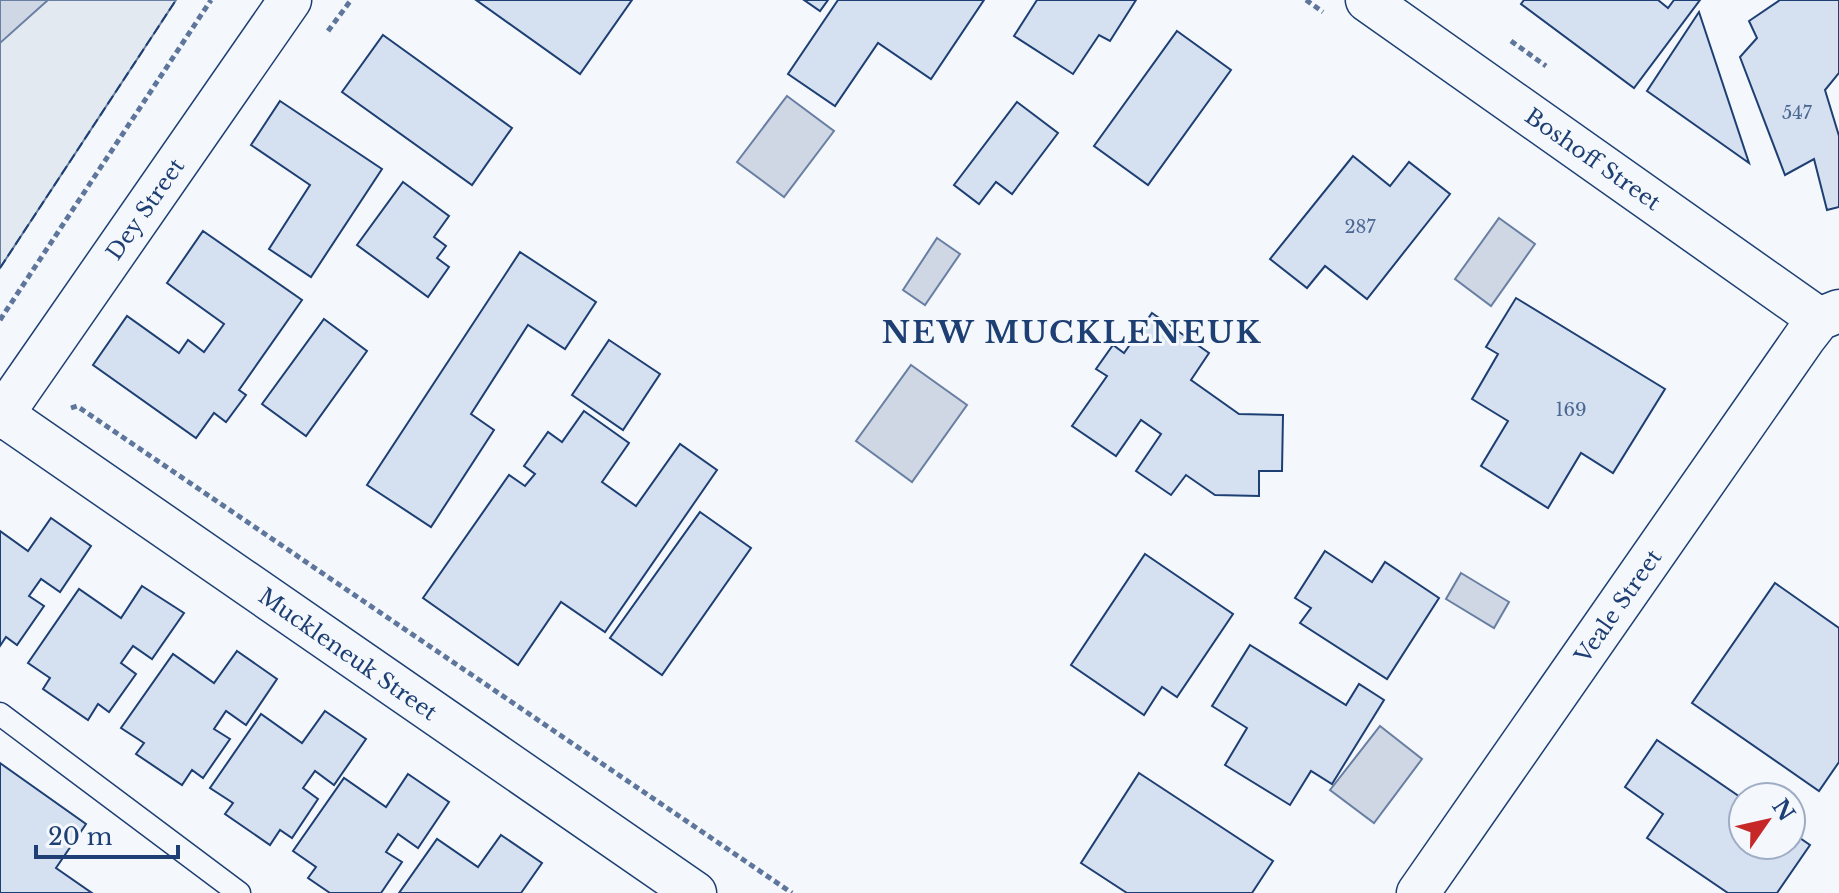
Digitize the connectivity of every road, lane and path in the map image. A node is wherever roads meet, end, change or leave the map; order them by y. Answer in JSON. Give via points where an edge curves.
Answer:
{"nodes":[{"id":1,"x":211,"y":0,"type":"edge"},
{"id":2,"x":290,"y":0,"type":"edge"},
{"id":3,"x":1306,"y":0,"type":"edge"},
{"id":4,"x":1350,"y":9,"type":"edge"},
{"id":5,"x":1829,"y":315,"type":"edge"},
{"id":6,"x":0,"y":320,"type":"edge"},
{"id":7,"x":77,"y":406,"type":"dead end"},
{"id":8,"x":1,"y":416,"type":"edge"},
{"id":9,"x":0,"y":714,"type":"edge"},
{"id":10,"x":239,"y":893,"type":"edge"},
{"id":11,"x":695,"y":893,"type":"edge"},
{"id":12,"x":792,"y":893,"type":"edge"},
{"id":13,"x":1418,"y":893,"type":"edge"}],
"edges":[{"from":1,"to":6,"type":"path"},
{"from":2,"to":8,"type":"street","name":"Dey Street"},
{"from":3,"to":4,"type":"path"},
{"from":4,"to":5,"type":"street","name":"Boshoff Street"},
{"from":5,"to":13,"type":"street","name":"Veale Street"},
{"from":7,"to":12,"type":"path"},
{"from":8,"to":11,"type":"street","name":"Muckleneuk Street"},
{"from":9,"to":10,"type":"lane"}]}
